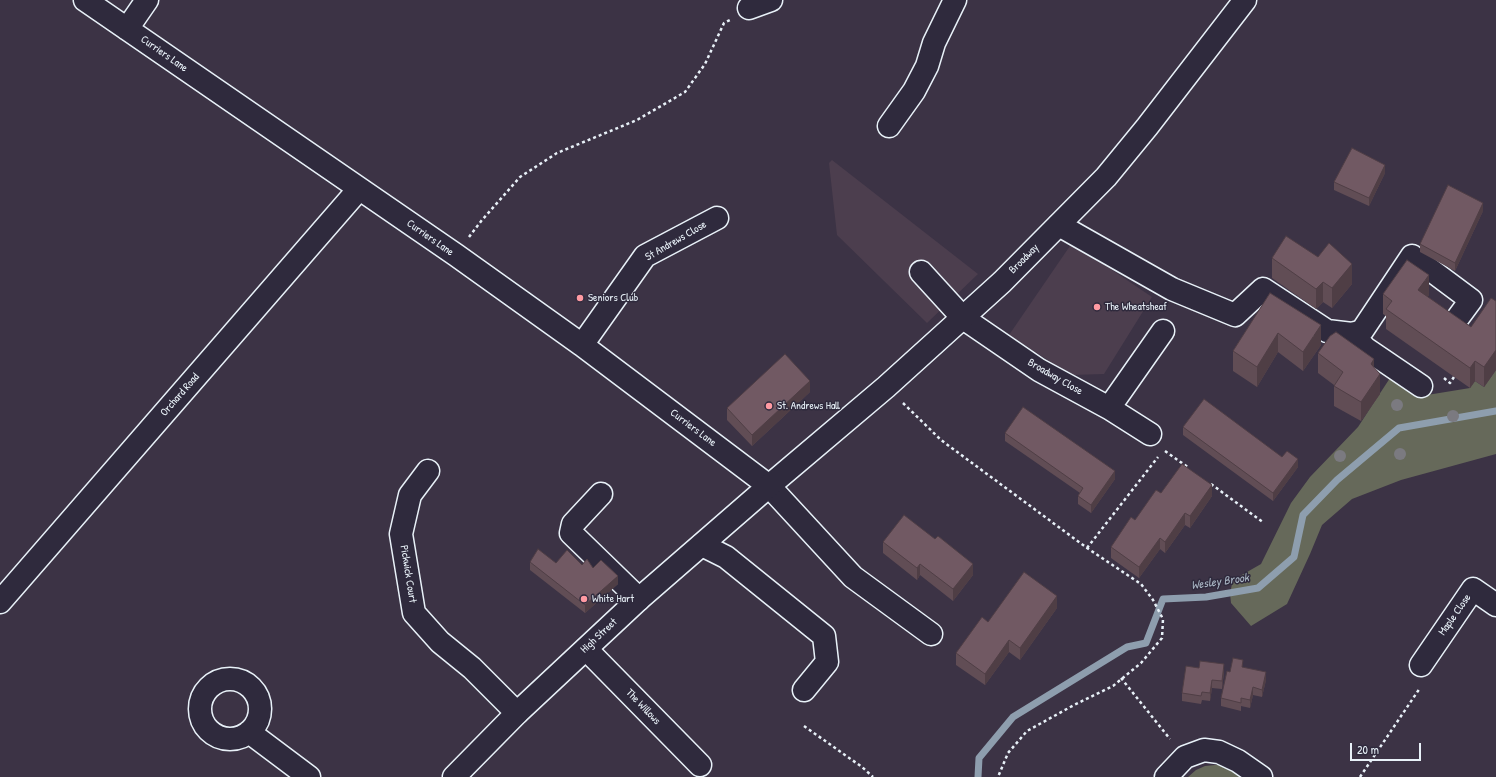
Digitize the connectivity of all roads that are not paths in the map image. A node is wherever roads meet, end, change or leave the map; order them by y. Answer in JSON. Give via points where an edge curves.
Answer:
{"nodes":[{"id":1,"x":85,"y":0,"type":"edge"},
{"id":2,"x":147,"y":0,"type":"edge"},
{"id":3,"x":771,"y":0,"type":"edge"},
{"id":4,"x":955,"y":0,"type":"edge"},
{"id":5,"x":1245,"y":0,"type":"edge"},
{"id":6,"x":749,"y":8,"type":"road end"},
{"id":7,"x":127,"y":29,"type":"junction"},
{"id":8,"x":889,"y":126,"type":"dead end"},
{"id":9,"x":359,"y":189,"type":"junction"},
{"id":10,"x":717,"y":218,"type":"dead end"},
{"id":11,"x":1059,"y":225,"type":"junction"},
{"id":12,"x":921,"y":272,"type":"dead end"},
{"id":13,"x":963,"y":318,"type":"junction"},
{"id":14,"x":1457,"y":319,"type":"edge"},
{"id":15,"x":1163,"y":331,"type":"dead end"},
{"id":16,"x":1352,"y":334,"type":"junction"},
{"id":17,"x":582,"y":345,"type":"junction"},
{"id":18,"x":1421,"y":386,"type":"dead end"},
{"id":19,"x":1109,"y":408,"type":"junction"},
{"id":20,"x":1156,"y":442,"type":"road end"},
{"id":21,"x":428,"y":471,"type":"dead end"},
{"id":22,"x":769,"y":486,"type":"junction"},
{"id":23,"x":600,"y":494,"type":"dead end"},
{"id":24,"x":702,"y":545,"type":"junction"},
{"id":25,"x":639,"y":599,"type":"junction"},
{"id":26,"x":0,"y":602,"type":"edge"},
{"id":27,"x":1496,"y":605,"type":"edge"},
{"id":28,"x":931,"y":634,"type":"dead end"},
{"id":29,"x":586,"y":649,"type":"junction"},
{"id":30,"x":1421,"y":664,"type":"road end"},
{"id":31,"x":804,"y":690,"type":"dead end"},
{"id":32,"x":517,"y":713,"type":"junction"},
{"id":33,"x":250,"y":732,"type":"dead end"},
{"id":34,"x":700,"y":765,"type":"dead end"},
{"id":35,"x":309,"y":777,"type":"edge"},
{"id":36,"x":454,"y":777,"type":"edge"},
{"id":37,"x":1166,"y":777,"type":"edge"},
{"id":38,"x":1260,"y":777,"type":"edge"}],
"edges":[{"from":1,"to":7,"type":"street","name":"Curriers Lane"},
{"from":2,"to":7,"type":"street"},
{"from":3,"to":6,"type":"street"},
{"from":4,"to":8,"type":"street","via":[[914,91]]},
{"from":5,"to":11,"type":"street","name":"Broadway","via":[[1106,177]]},
{"from":7,"to":9,"type":"street","name":"Curriers Lane"},
{"from":9,"to":17,"type":"street","name":"Curriers Lane"},
{"from":9,"to":26,"type":"street","name":"Orchard Road"},
{"from":10,"to":17,"type":"street","name":"St Andrews Close","via":[[645,256]]},
{"from":11,"to":13,"type":"street","name":"Broadway"},
{"from":11,"to":16,"type":"street","via":[[1172,289],[1235,315],[1263,288],[1327,331]]},
{"from":12,"to":13,"type":"street","name":"Broadway Close"},
{"from":13,"to":19,"type":"street","name":"Broadway Close","via":[[1039,370]]},
{"from":13,"to":22,"type":"street","name":"Broadway"},
{"from":14,"to":16,"type":"street","via":[[1471,300],[1412,256],[1362,331]]},
{"from":15,"to":19,"type":"street"},
{"from":16,"to":18,"type":"street","via":[[1364,348]]},
{"from":17,"to":22,"type":"street","name":"Curriers Lane"},
{"from":19,"to":20,"type":"street","name":"Broadway Close"},
{"from":21,"to":32,"type":"street","name":"Pickwick Court","via":[[410,495],[401,534],[414,613],[440,642],[472,668]]},
{"from":22,"to":24,"type":"street","name":"High Street"},
{"from":22,"to":28,"type":"street","name":"Curriers Lane","via":[[853,577]]},
{"from":23,"to":25,"type":"street","via":[[573,524],[571,533]]},
{"from":24,"to":25,"type":"street","name":"High Street"},
{"from":24,"to":31,"type":"street","via":[[726,557],[824,636],[827,662]]},
{"from":25,"to":29,"type":"street","name":"High Street"},
{"from":27,"to":30,"type":"street","name":"Maple Close","via":[[1473,589]]},
{"from":29,"to":32,"type":"street","name":"High Street"},
{"from":29,"to":34,"type":"street","name":"The Willows"},
{"from":32,"to":36,"type":"street","name":"High Street"},
{"from":33,"to":35,"type":"street"},
{"from":37,"to":38,"type":"street","via":[[1185,757],[1204,750],[1219,752],[1238,760]]}]}
